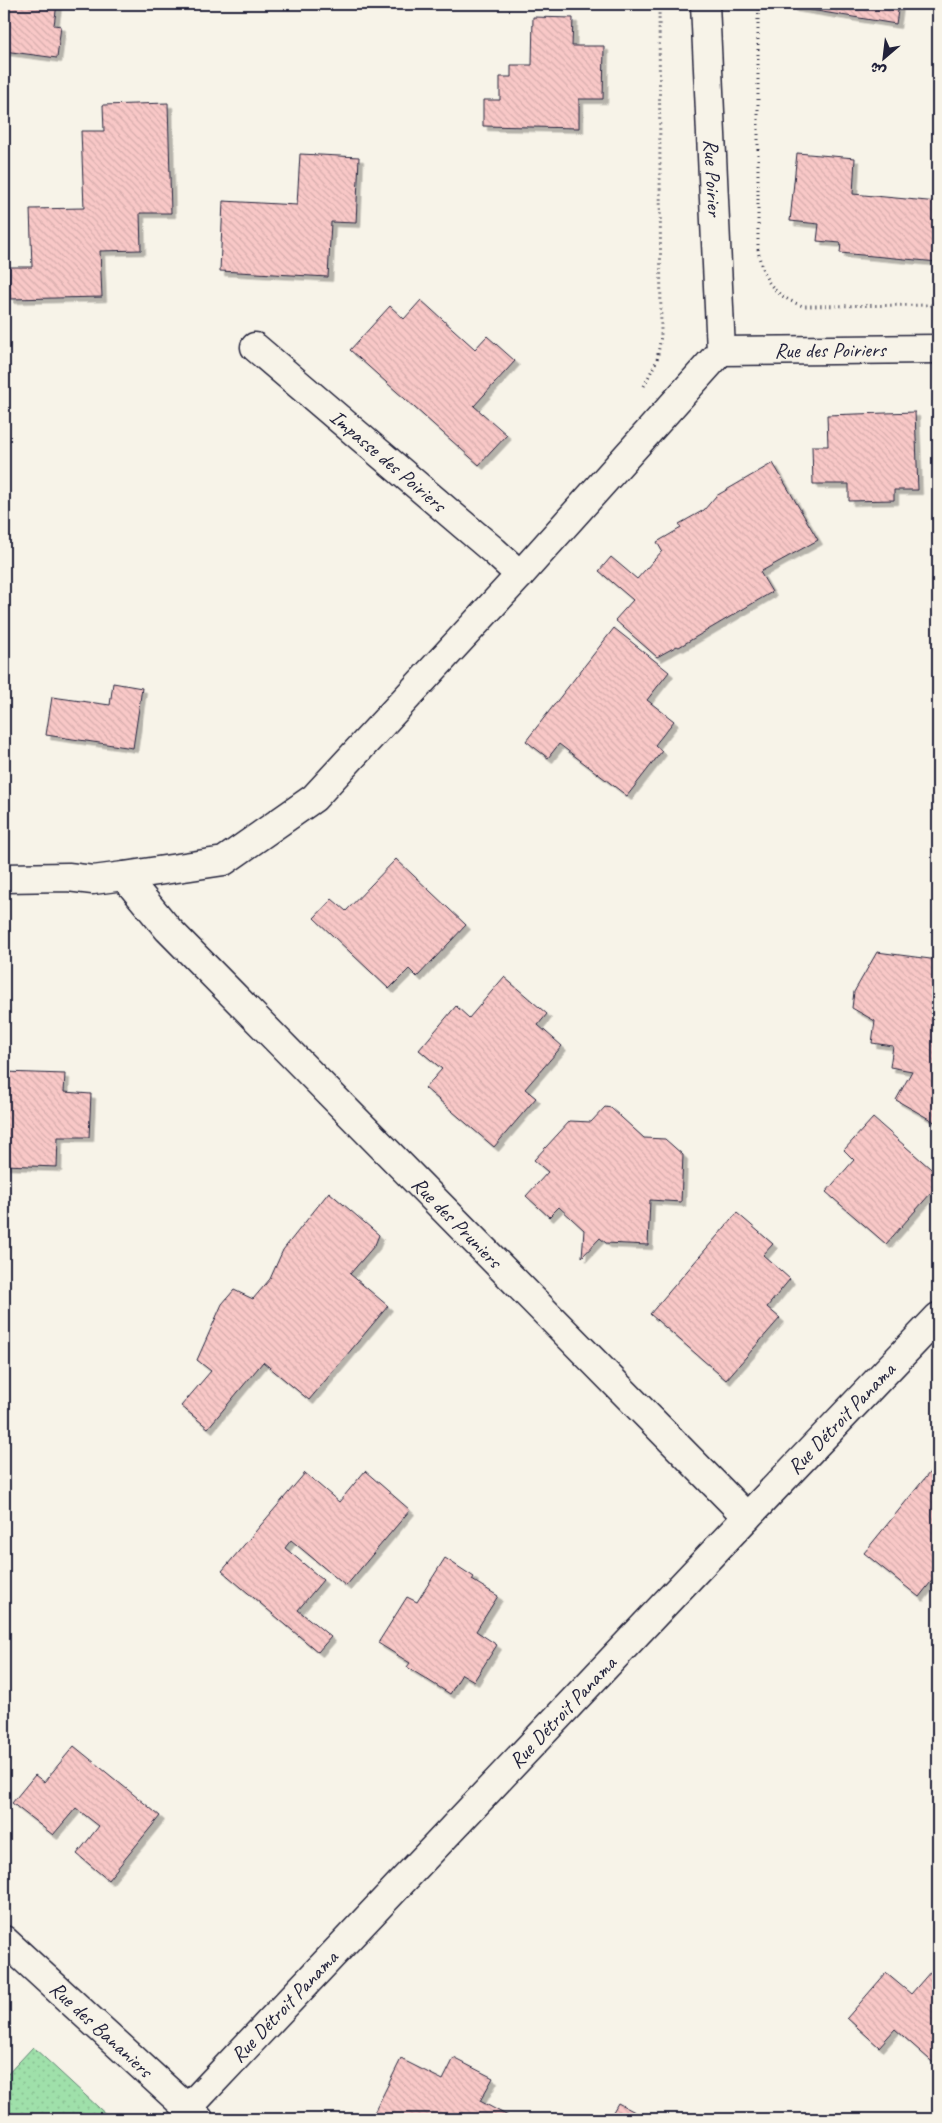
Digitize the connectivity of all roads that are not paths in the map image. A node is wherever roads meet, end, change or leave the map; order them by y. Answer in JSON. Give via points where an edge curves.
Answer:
{"nodes":[{"id":1,"x":704,"y":4,"type":"edge"},
{"id":2,"x":255,"y":347,"type":"dead end"},
{"id":3,"x":938,"y":349,"type":"edge"},
{"id":4,"x":721,"y":351,"type":"junction"},
{"id":5,"x":520,"y":575,"type":"junction"},
{"id":6,"x":124,"y":876,"type":"junction"},
{"id":7,"x":4,"y":878,"type":"edge"},
{"id":8,"x":938,"y":1317,"type":"edge"},
{"id":9,"x":747,"y":1516,"type":"junction"},
{"id":10,"x":4,"y":1940,"type":"edge"},
{"id":11,"x":194,"y":2114,"type":"edge"}],
"edges":[{"from":1,"to":4,"type":"street","name":"Rue Poirier"},
{"from":2,"to":5,"type":"street","name":"Impasse des Poiriers"},
{"from":3,"to":4,"type":"street","name":"Rue des Poiriers"},
{"from":4,"to":5,"type":"street"},
{"from":5,"to":6,"type":"street","via":[[314,798],[224,861]]},
{"from":6,"to":7,"type":"street","via":[[93,880]]},
{"from":6,"to":9,"type":"street","name":"Rue des Pruniers","via":[[168,929]]},
{"from":8,"to":9,"type":"street","name":"Rue Détroit Panama"},
{"from":9,"to":11,"type":"street","name":"Rue Détroit Panama"},
{"from":10,"to":11,"type":"street","name":"Rue des Bananiers"}]}
